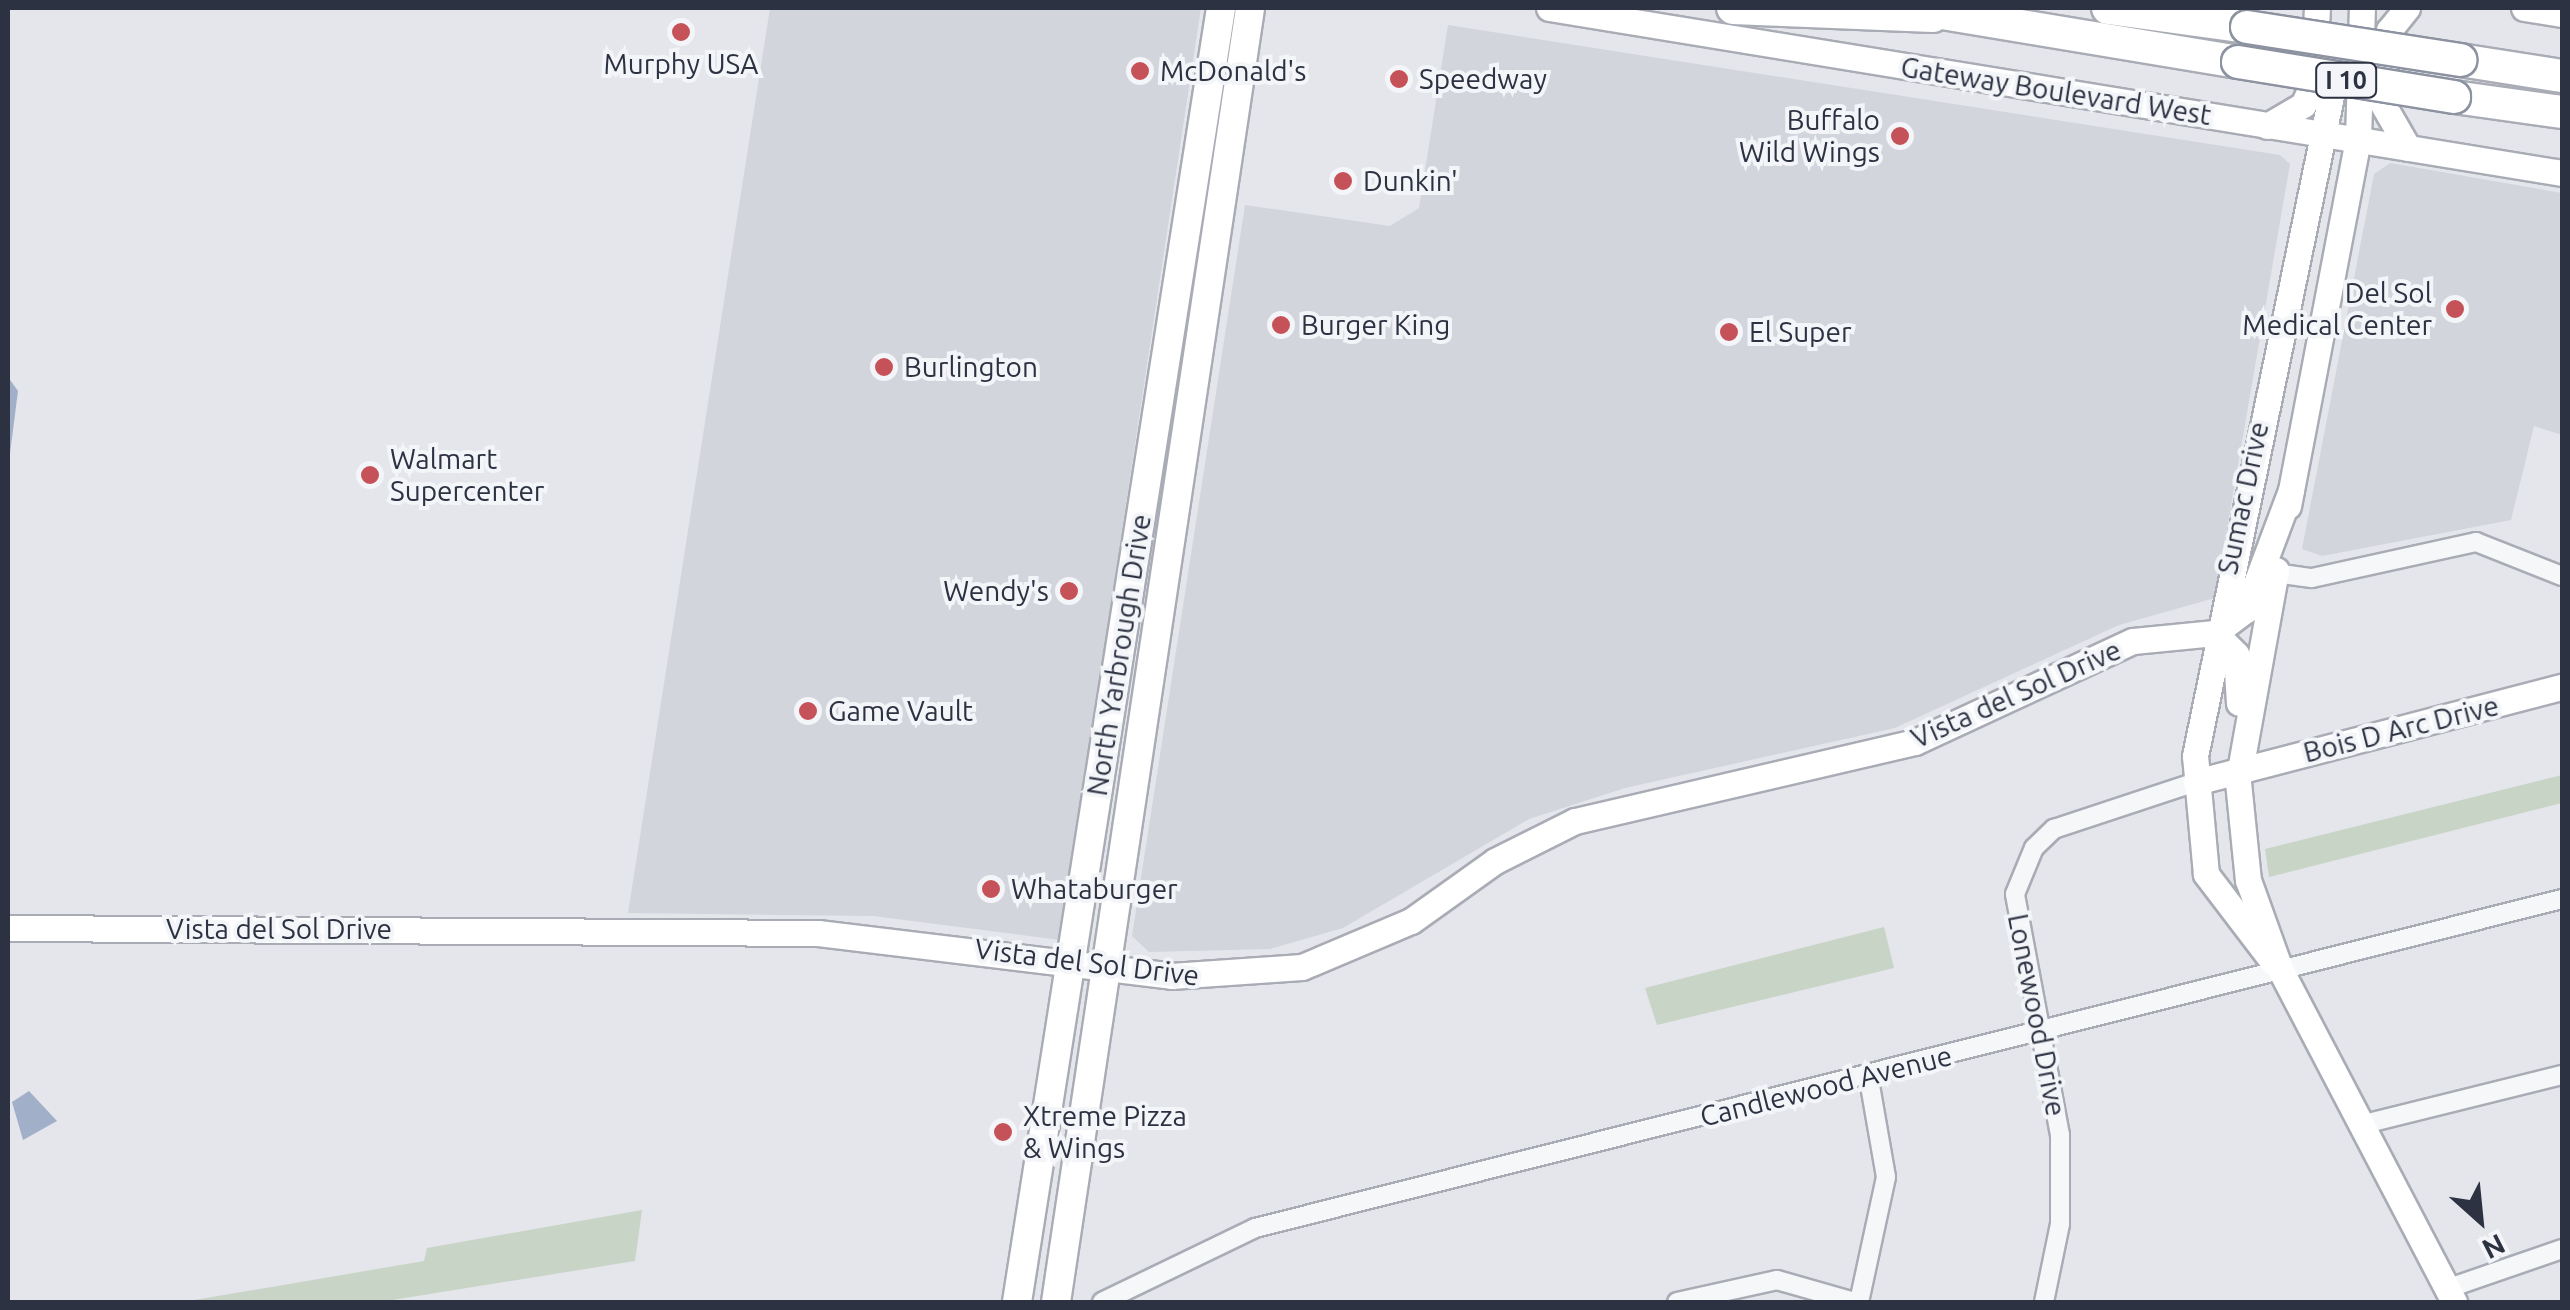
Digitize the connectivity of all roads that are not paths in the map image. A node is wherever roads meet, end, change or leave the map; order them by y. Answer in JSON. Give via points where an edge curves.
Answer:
{"nodes":[{"id":1,"x":1263,"y":8,"type":"edge"},
{"id":2,"x":1549,"y":8,"type":"edge"},
{"id":3,"x":1734,"y":8,"type":"edge"},
{"id":4,"x":1912,"y":8,"type":"edge"},
{"id":5,"x":2108,"y":8,"type":"edge"},
{"id":6,"x":2317,"y":8,"type":"edge"},
{"id":7,"x":2354,"y":8,"type":"edge"},
{"id":8,"x":2362,"y":8,"type":"edge"},
{"id":9,"x":2408,"y":8,"type":"edge"},
{"id":10,"x":2524,"y":8,"type":"edge"},
{"id":11,"x":1217,"y":14,"type":"edge"},
{"id":12,"x":2562,"y":14,"type":"edge"},
{"id":13,"x":1967,"y":16,"type":"junction"},
{"id":14,"x":1248,"y":21,"type":"edge"},
{"id":15,"x":2562,"y":76,"type":"edge"},
{"id":16,"x":2562,"y":112,"type":"edge"},
{"id":17,"x":2267,"y":126,"type":"junction"},
{"id":18,"x":2316,"y":134,"type":"junction"},
{"id":19,"x":2358,"y":140,"type":"junction"},
{"id":20,"x":2408,"y":148,"type":"junction"},
{"id":21,"x":2562,"y":173,"type":"edge"},
{"id":22,"x":1156,"y":417,"type":"junction"},
{"id":23,"x":1188,"y":421,"type":"junction"},
{"id":24,"x":2291,"y":490,"type":"junction"},
{"id":25,"x":2275,"y":573,"type":"junction"},
{"id":26,"x":2562,"y":576,"type":"edge"},
{"id":27,"x":2215,"y":632,"type":"junction"},
{"id":28,"x":2562,"y":687,"type":"edge"},
{"id":29,"x":2242,"y":742,"type":"junction"},
{"id":30,"x":2239,"y":771,"type":"junction"},
{"id":31,"x":2196,"y":782,"type":"junction"},
{"id":32,"x":2562,"y":898,"type":"edge"},
{"id":33,"x":8,"y":928,"type":"edge"},
{"id":34,"x":1072,"y":962,"type":"junction"},
{"id":35,"x":1108,"y":968,"type":"junction"},
{"id":36,"x":2280,"y":969,"type":"junction"},
{"id":37,"x":2042,"y":1035,"type":"junction"},
{"id":38,"x":1868,"y":1074,"type":"junction"},
{"id":39,"x":2562,"y":1075,"type":"edge"},
{"id":40,"x":2364,"y":1124,"type":"junction"},
{"id":41,"x":2562,"y":1249,"type":"edge"},
{"id":42,"x":2450,"y":1296,"type":"edge"},
{"id":43,"x":1017,"y":1302,"type":"edge"},
{"id":44,"x":1056,"y":1302,"type":"edge"},
{"id":45,"x":1102,"y":1302,"type":"edge"},
{"id":46,"x":1677,"y":1302,"type":"edge"},
{"id":47,"x":1857,"y":1302,"type":"edge"},
{"id":48,"x":2044,"y":1302,"type":"edge"}],
"edges":[{"from":1,"to":14,"type":"main road"},
{"from":2,"to":17,"type":"main road","name":"Gateway Boulevard West"},
{"from":3,"to":13,"type":"highway"},
{"from":4,"to":13,"type":"highway","number":"I 10"},
{"from":5,"to":15,"type":"highway","number":"I 10","bridge":true},
{"from":6,"to":17,"type":"main road","via":[[2314,84],[2303,106]]},
{"from":7,"to":18,"type":"main road","name":"Sumac Drive"},
{"from":8,"to":19,"type":"main road","name":"Sumac Drive"},
{"from":9,"to":20,"type":"main road","via":[[2389,30],[2381,101]]},
{"from":10,"to":12,"type":"main road"},
{"from":11,"to":22,"type":"main road","name":"North Yarbrough Drive"},
{"from":13,"to":16,"type":"highway","number":"I 10","bridge":true},
{"from":14,"to":23,"type":"main road","name":"North Yarbrough Drive"},
{"from":17,"to":18,"type":"main road","name":"Gateway Boulevard West"},
{"from":18,"to":19,"type":"main road","name":"Gateway Boulevard West"},
{"from":18,"to":27,"type":"main road","name":"Sumac Drive"},
{"from":19,"to":20,"type":"main road","name":"Gateway Boulevard West"},
{"from":19,"to":24,"type":"main road","name":"Sumac Drive"},
{"from":20,"to":21,"type":"main road","name":"Gateway Boulevard West"},
{"from":22,"to":23,"type":"main road"},
{"from":22,"to":34,"type":"main road","name":"North Yarbrough Drive"},
{"from":23,"to":35,"type":"main road","name":"North Yarbrough Drive"},
{"from":24,"to":25,"type":"main road","name":"Sumac Drive"},
{"from":24,"to":27,"type":"main road","via":[[2246,610]]},
{"from":25,"to":26,"type":"street","via":[[2312,578],[2476,542]]},
{"from":25,"to":29,"type":"main road","name":"Sumac Drive"},
{"from":27,"to":29,"type":"main road","via":[[2236,654]]},
{"from":27,"to":31,"type":"main road","name":"Sumac Drive"},
{"from":27,"to":35,"type":"main road","name":"Vista del Sol Drive","via":[[2133,641],[1916,742],[1575,821],[1333,958],[1237,976]]},
{"from":28,"to":30,"type":"main road","name":"Bois D Arc Drive"},
{"from":29,"to":30,"type":"main road","name":"Sumac Drive"},
{"from":30,"to":31,"type":"main road","name":"Bois D Arc Drive"},
{"from":30,"to":36,"type":"main road","name":"Sumac Drive","via":[[2248,880]]},
{"from":31,"to":36,"type":"main road","name":"Sumac Drive","via":[[2214,894]]},
{"from":31,"to":37,"type":"street","name":"Lonewood Drive","via":[[2079,814],[2034,848],[2013,917]]},
{"from":32,"to":36,"type":"street","name":"Candlewood Avenue"},
{"from":33,"to":34,"type":"main road","name":"Vista del Sol Drive","via":[[852,934]]},
{"from":34,"to":35,"type":"main road","name":"Vista del Sol Drive"},
{"from":34,"to":43,"type":"main road","name":"North Yarbrough Drive"},
{"from":35,"to":44,"type":"main road","name":"North Yarbrough Drive"},
{"from":36,"to":37,"type":"street","name":"Candlewood Avenue"},
{"from":36,"to":40,"type":"main road","name":"Sumac Drive"},
{"from":37,"to":38,"type":"street","name":"Candlewood Avenue"},
{"from":37,"to":48,"type":"street","name":"Lonewood Drive","via":[[2062,1177]]},
{"from":38,"to":45,"type":"street","name":"Candlewood Avenue","via":[[1255,1228]]},
{"from":38,"to":47,"type":"street","via":[[1886,1177]]},
{"from":39,"to":40,"type":"street"},
{"from":40,"to":42,"type":"main road","name":"Sumac Drive"},
{"from":41,"to":42,"type":"street"},
{"from":46,"to":47,"type":"street","via":[[1777,1280]]}]}
